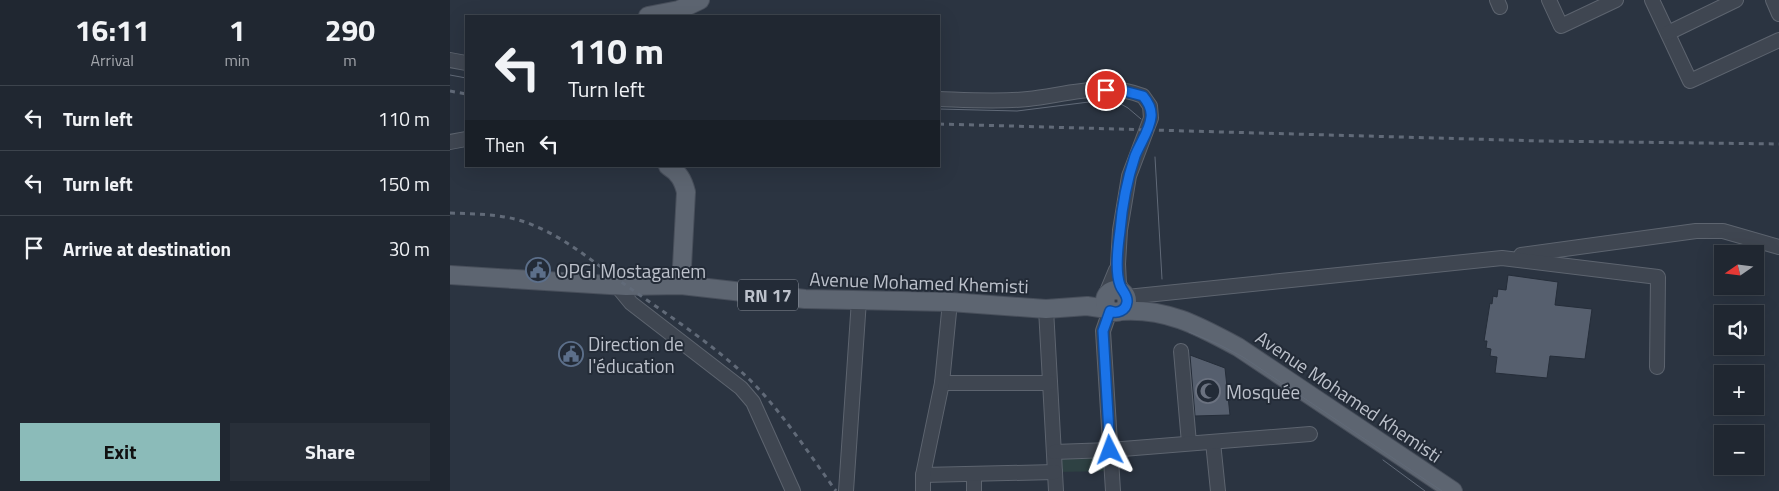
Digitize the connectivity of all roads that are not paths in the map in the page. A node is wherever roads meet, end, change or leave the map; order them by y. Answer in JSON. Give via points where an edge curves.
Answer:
{"nodes":[{"id":1,"x":700,"y":0,"type":"edge"},
{"id":2,"x":1549,"y":0,"type":"edge"},
{"id":3,"x":1652,"y":0,"type":"edge"},
{"id":4,"x":1736,"y":0,"type":"edge"},
{"id":5,"x":1773,"y":0,"type":"edge"},
{"id":6,"x":1607,"y":2,"type":"edge"},
{"id":7,"x":1779,"y":14,"type":"edge"},
{"id":8,"x":653,"y":15,"type":"edge"},
{"id":9,"x":1668,"y":33,"type":"junction"},
{"id":10,"x":1779,"y":40,"type":"edge"},
{"id":11,"x":450,"y":60,"type":"edge"},
{"id":12,"x":465,"y":63,"type":"edge"},
{"id":13,"x":940,"y":99,"type":"edge"},
{"id":14,"x":465,"y":139,"type":"edge"},
{"id":15,"x":450,"y":142,"type":"edge"},
{"id":16,"x":669,"y":167,"type":"edge"},
{"id":17,"x":1779,"y":247,"type":"edge"},
{"id":18,"x":1502,"y":258,"type":"junction"},
{"id":19,"x":450,"y":275,"type":"edge"},
{"id":20,"x":681,"y":285,"type":"junction"},
{"id":21,"x":617,"y":286,"type":"junction"},
{"id":22,"x":859,"y":300,"type":"junction"},
{"id":23,"x":950,"y":302,"type":"junction"},
{"id":24,"x":1118,"y":303,"type":"junction"},
{"id":25,"x":1046,"y":309,"type":"junction"},
{"id":26,"x":1181,"y":351,"type":"dead end"},
{"id":27,"x":1657,"y":367,"type":"dead end"},
{"id":28,"x":942,"y":383,"type":"junction"},
{"id":29,"x":1050,"y":384,"type":"junction"},
{"id":30,"x":1310,"y":434,"type":"dead end"},
{"id":31,"x":1213,"y":442,"type":"junction"},
{"id":32,"x":1189,"y":443,"type":"junction"},
{"id":33,"x":1110,"y":450,"type":"junction"},
{"id":34,"x":1054,"y":452,"type":"junction"},
{"id":35,"x":1055,"y":472,"type":"junction"},
{"id":36,"x":923,"y":474,"type":"junction"},
{"id":37,"x":974,"y":474,"type":"junction"},
{"id":38,"x":793,"y":491,"type":"edge"},
{"id":39,"x":846,"y":491,"type":"edge"},
{"id":40,"x":923,"y":491,"type":"edge"},
{"id":41,"x":974,"y":491,"type":"edge"},
{"id":42,"x":1056,"y":491,"type":"edge"},
{"id":43,"x":1113,"y":491,"type":"edge"},
{"id":44,"x":1218,"y":491,"type":"edge"},
{"id":45,"x":1453,"y":491,"type":"edge"}],
"edges":[{"from":1,"to":8,"type":"main road","via":[[679,10]]},
{"from":2,"to":6,"type":"street","via":[[1561,26]]},
{"from":3,"to":9,"type":"street"},
{"from":4,"to":9,"type":"street"},
{"from":5,"to":7,"type":"street"},
{"from":9,"to":10,"type":"street","via":[[1690,81]]},
{"from":11,"to":12,"type":"street"},
{"from":13,"to":24,"type":"street","via":[[1027,99],[1106,90],[1143,96],[1150,106],[1151,118],[1129,176],[1120,230]]},
{"from":14,"to":15,"type":"street"},
{"from":16,"to":20,"type":"main road","via":[[684,182],[686,192]]},
{"from":17,"to":18,"type":"street","via":[[1723,231],[1696,231]]},
{"from":18,"to":24,"type":"street"},
{"from":18,"to":27,"type":"street","via":[[1658,277]]},
{"from":19,"to":21,"type":"main road","name":"Avenue Mohamed Khemisti","number":"RN 17"},
{"from":20,"to":21,"type":"main road","name":"Avenue Mohamed Khemisti","number":"RN 17"},
{"from":20,"to":22,"type":"main road","name":"Avenue Mohamed Khemisti","number":"RN 17","via":[[805,299]]},
{"from":21,"to":38,"type":"street","via":[[631,303],[740,388],[753,402]]},
{"from":22,"to":23,"type":"main road","name":"Avenue Mohamed Khemisti","number":"RN 17"},
{"from":22,"to":39,"type":"street"},
{"from":23,"to":25,"type":"main road","name":"Avenue Mohamed Khemisti","number":"RN 17"},
{"from":23,"to":28,"type":"street"},
{"from":24,"to":25,"type":"main road","name":"Avenue Mohamed Khemisti","number":"RN 17"},
{"from":24,"to":33,"type":"street","via":[[1103,331]]},
{"from":24,"to":45,"type":"main road","name":"Avenue Mohamed Khemisti","via":[[1191,322],[1238,347]]},
{"from":25,"to":29,"type":"street"},
{"from":26,"to":32,"type":"street"},
{"from":28,"to":29,"type":"street"},
{"from":28,"to":36,"type":"street"},
{"from":29,"to":34,"type":"street"},
{"from":30,"to":31,"type":"street"},
{"from":31,"to":32,"type":"street"},
{"from":31,"to":44,"type":"street"},
{"from":32,"to":33,"type":"street"},
{"from":33,"to":34,"type":"street"},
{"from":33,"to":43,"type":"street"},
{"from":34,"to":35,"type":"street"},
{"from":35,"to":37,"type":"street"},
{"from":35,"to":42,"type":"street"},
{"from":36,"to":37,"type":"street"},
{"from":36,"to":40,"type":"street"},
{"from":37,"to":41,"type":"street"}]}
